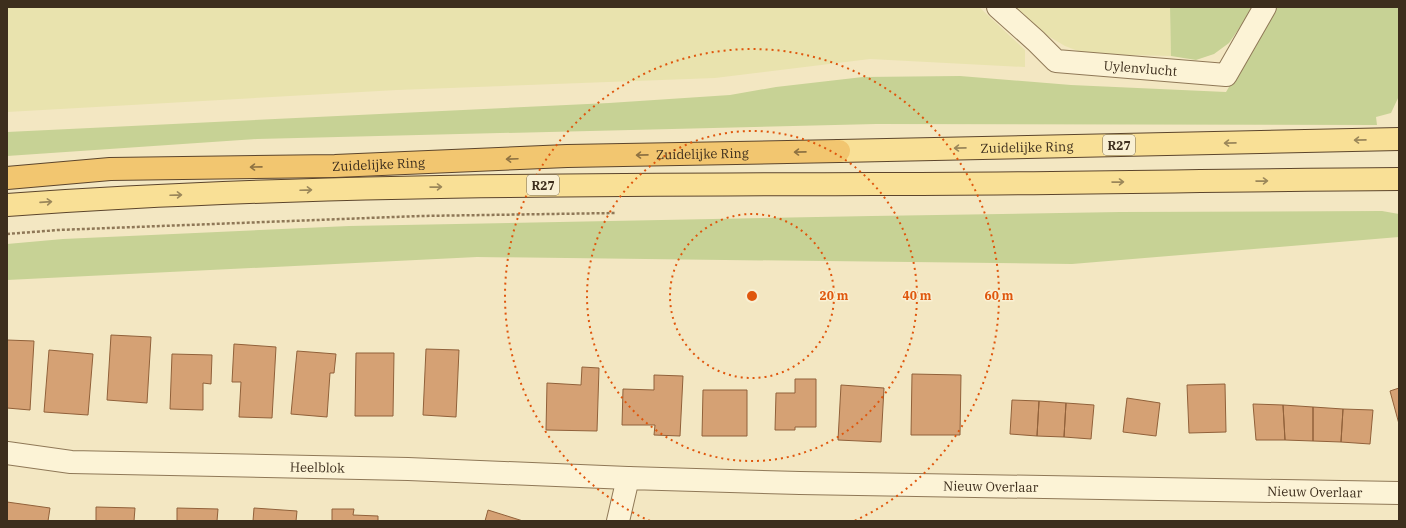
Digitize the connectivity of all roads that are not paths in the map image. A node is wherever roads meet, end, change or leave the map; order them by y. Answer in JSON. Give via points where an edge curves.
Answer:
{"nodes":[{"id":1,"x":998,"y":7,"type":"edge"},
{"id":2,"x":1264,"y":7,"type":"edge"},
{"id":3,"x":1399,"y":139,"type":"edge"},
{"id":4,"x":839,"y":151,"type":"joint"},
{"id":5,"x":7,"y":178,"type":"edge"},
{"id":6,"x":1399,"y":180,"type":"edge"},
{"id":7,"x":7,"y":205,"type":"edge"},
{"id":8,"x":7,"y":453,"type":"edge"},
{"id":9,"x":628,"y":478,"type":"junction"},
{"id":10,"x":1399,"y":493,"type":"edge"},
{"id":11,"x":618,"y":521,"type":"edge"}],
"edges":[{"from":1,"to":2,"type":"street","name":"Uylenvlucht","via":[[1056,61],[1226,75]]},
{"from":3,"to":4,"type":"main road","name":"Zuidelijke Ring","number":"R27","one_way":true},
{"from":4,"to":5,"type":"highway","name":"Zuidelijke Ring","number":"R27","one_way":true,"via":[[567,156],[335,166],[110,169]]},
{"from":7,"to":6,"type":"main road","name":"Zuidelijke Ring","number":"R27","one_way":true,"via":[[105,198],[363,188],[597,184]]},
{"from":8,"to":9,"type":"street","name":"Heelblok","via":[[71,462],[408,469]]},
{"from":9,"to":10,"type":"street","name":"Nieuw Overlaar"},
{"from":9,"to":11,"type":"street"}]}
